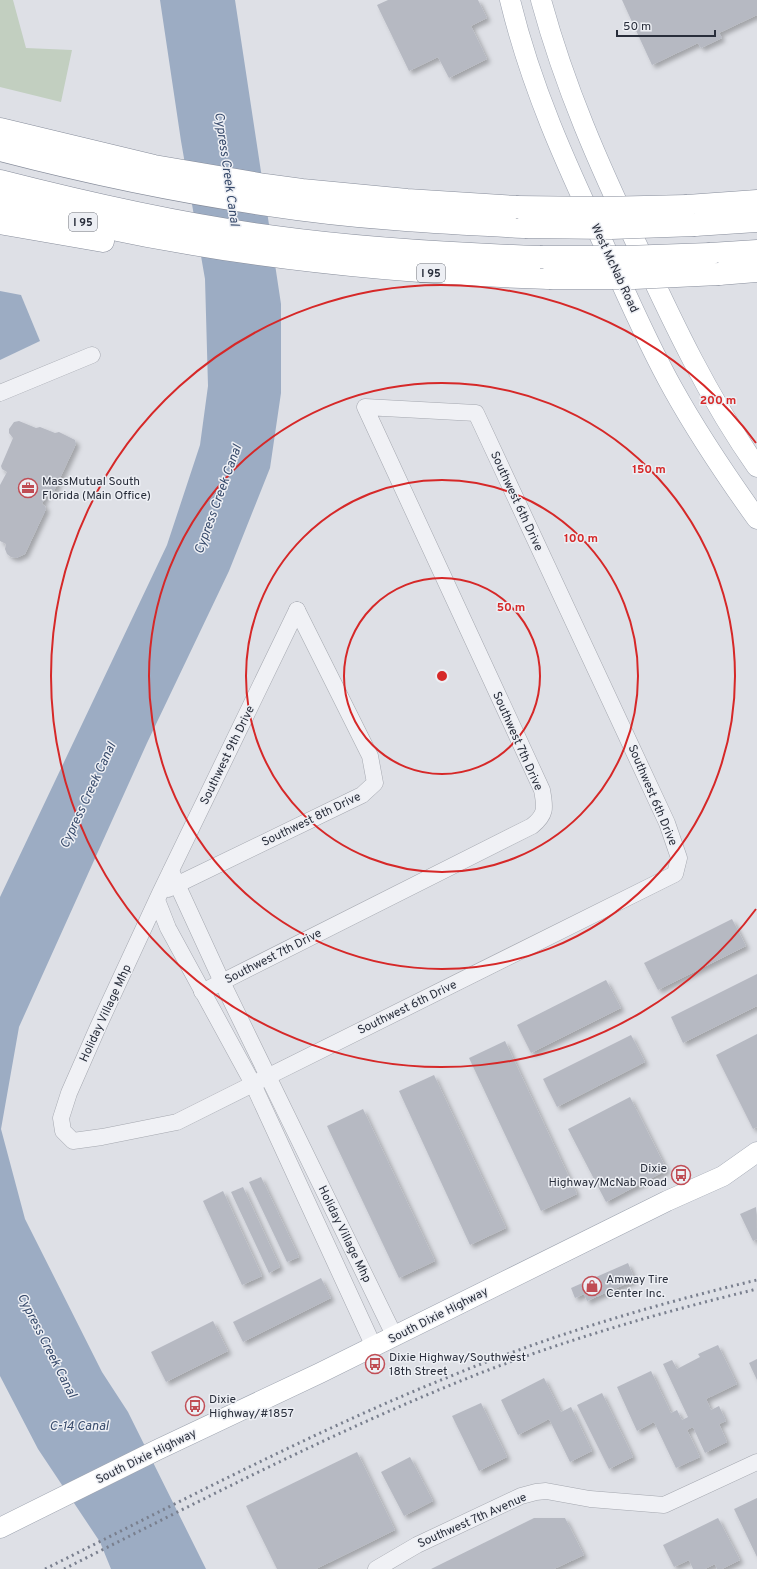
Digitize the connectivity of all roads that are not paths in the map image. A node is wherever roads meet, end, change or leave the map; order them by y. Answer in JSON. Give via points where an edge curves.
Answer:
{"nodes":[{"id":1,"x":510,"y":0,"type":"edge"},
{"id":2,"x":541,"y":0,"type":"edge"},
{"id":3,"x":0,"y":129,"type":"edge"},
{"id":4,"x":0,"y":150,"type":"edge"},
{"id":5,"x":156,"y":175,"type":"junction"},
{"id":6,"x":0,"y":181,"type":"edge"},
{"id":7,"x":304,"y":200,"type":"junction"},
{"id":8,"x":757,"y":201,"type":"edge"},
{"id":9,"x":0,"y":202,"type":"edge"},
{"id":10,"x":691,"y":215,"type":"junction"},
{"id":11,"x":757,"y":221,"type":"edge"},
{"id":12,"x":0,"y":223,"type":"edge"},
{"id":13,"x":166,"y":240,"type":"junction"},
{"id":14,"x":312,"y":251,"type":"junction"},
{"id":15,"x":757,"y":251,"type":"edge"},
{"id":16,"x":714,"y":264,"type":"junction"},
{"id":17,"x":757,"y":272,"type":"edge"},
{"id":18,"x":92,"y":355,"type":"dead end"},
{"id":19,"x":0,"y":392,"type":"edge"},
{"id":20,"x":365,"y":407,"type":"joint"},
{"id":21,"x":757,"y":467,"type":"edge"},
{"id":22,"x":757,"y":519,"type":"edge"},
{"id":23,"x":297,"y":610,"type":"joint"},
{"id":24,"x":174,"y":878,"type":"junction"},
{"id":25,"x":159,"y":896,"type":"junction"},
{"id":26,"x":222,"y":982,"type":"junction"},
{"id":27,"x":202,"y":992,"type":"junction"},
{"id":28,"x":269,"y":1076,"type":"junction"},
{"id":29,"x":253,"y":1084,"type":"junction"},
{"id":30,"x":757,"y":1152,"type":"edge"},
{"id":31,"x":757,"y":1171,"type":"edge"},
{"id":32,"x":723,"y":1176,"type":"junction"},
{"id":33,"x":394,"y":1337,"type":"junction"},
{"id":34,"x":374,"y":1347,"type":"junction"},
{"id":35,"x":757,"y":1462,"type":"edge"},
{"id":36,"x":0,"y":1528,"type":"edge"},
{"id":37,"x":376,"y":1569,"type":"edge"}],
"edges":[{"from":1,"to":22,"type":"main road","name":"West McNab Road","via":[[551,129],[640,324],[699,434]]},
{"from":2,"to":21,"type":"main road","via":[[552,40],[588,139],[663,303],[694,366]]},
{"from":3,"to":5,"type":"highway"},
{"from":4,"to":5,"type":"highway","via":[[70,168]]},
{"from":5,"to":7,"type":"highway","via":[[229,180]]},
{"from":6,"to":14,"type":"highway","via":[[162,218],[274,237]]},
{"from":7,"to":10,"type":"highway","bridge":true,"via":[[408,200],[516,207],[602,208]]},
{"from":7,"to":10,"type":"highway","bridge":true,"via":[[408,220],[525,227],[611,228]]},
{"from":8,"to":10,"type":"highway"},
{"from":9,"to":13,"type":"highway","number":"I 95"},
{"from":10,"to":11,"type":"highway"},
{"from":12,"to":13,"type":"highway","via":[[102,241]]},
{"from":13,"to":14,"type":"highway","number":"I 95","via":[[203,246]]},
{"from":14,"to":16,"type":"highway","bridge":true,"via":[[625,258]]},
{"from":14,"to":16,"type":"highway","number":"I 95","bridge":true,"via":[[436,273],[549,278],[634,278]]},
{"from":15,"to":16,"type":"highway"},
{"from":16,"to":17,"type":"highway","number":"I 95"},
{"from":18,"to":19,"type":"street"},
{"from":20,"to":26,"type":"street","name":"Southwest 7th Drive","via":[[542,790],[545,806],[539,820],[532,826]]},
{"from":20,"to":28,"type":"street","name":"Southwest 6th Drive","via":[[476,414],[667,823],[679,858],[675,874]]},
{"from":23,"to":24,"type":"street","name":"Southwest 9th Drive"},
{"from":23,"to":24,"type":"street","name":"Southwest 8th Drive","via":[[370,756],[375,783],[362,795]]},
{"from":24,"to":25,"type":"street","name":"Southwest 9th Drive"},
{"from":24,"to":26,"type":"street","name":"Holiday Village Mhp"},
{"from":25,"to":27,"type":"street","name":"Holiday Village Mhp","via":[[168,928]]},
{"from":25,"to":29,"type":"street","name":"Holiday Village Mhp","via":[[69,1093],[61,1118],[63,1131],[74,1141],[178,1122]]},
{"from":26,"to":27,"type":"street","name":"Southwest 7th Drive"},
{"from":26,"to":28,"type":"street","name":"Holiday Village Mhp"},
{"from":27,"to":29,"type":"street","name":"Holiday Village Mhp"},
{"from":28,"to":29,"type":"street","name":"Southwest 6th Drive"},
{"from":28,"to":33,"type":"street","name":"Holiday Village Mhp"},
{"from":29,"to":34,"type":"street","name":"Holiday Village Mhp"},
{"from":30,"to":32,"type":"main road","name":"South Dixie Highway"},
{"from":31,"to":32,"type":"main road","name":"South Dixie Highway"},
{"from":32,"to":33,"type":"main road","name":"South Dixie Highway","via":[[667,1201]]},
{"from":33,"to":34,"type":"main road","name":"South Dixie Highway"},
{"from":34,"to":36,"type":"main road","name":"South Dixie Highway"},
{"from":35,"to":37,"type":"street","name":"Southwest 7th Avenue","via":[[664,1505],[590,1499],[546,1491],[521,1496],[416,1545]]}]}
